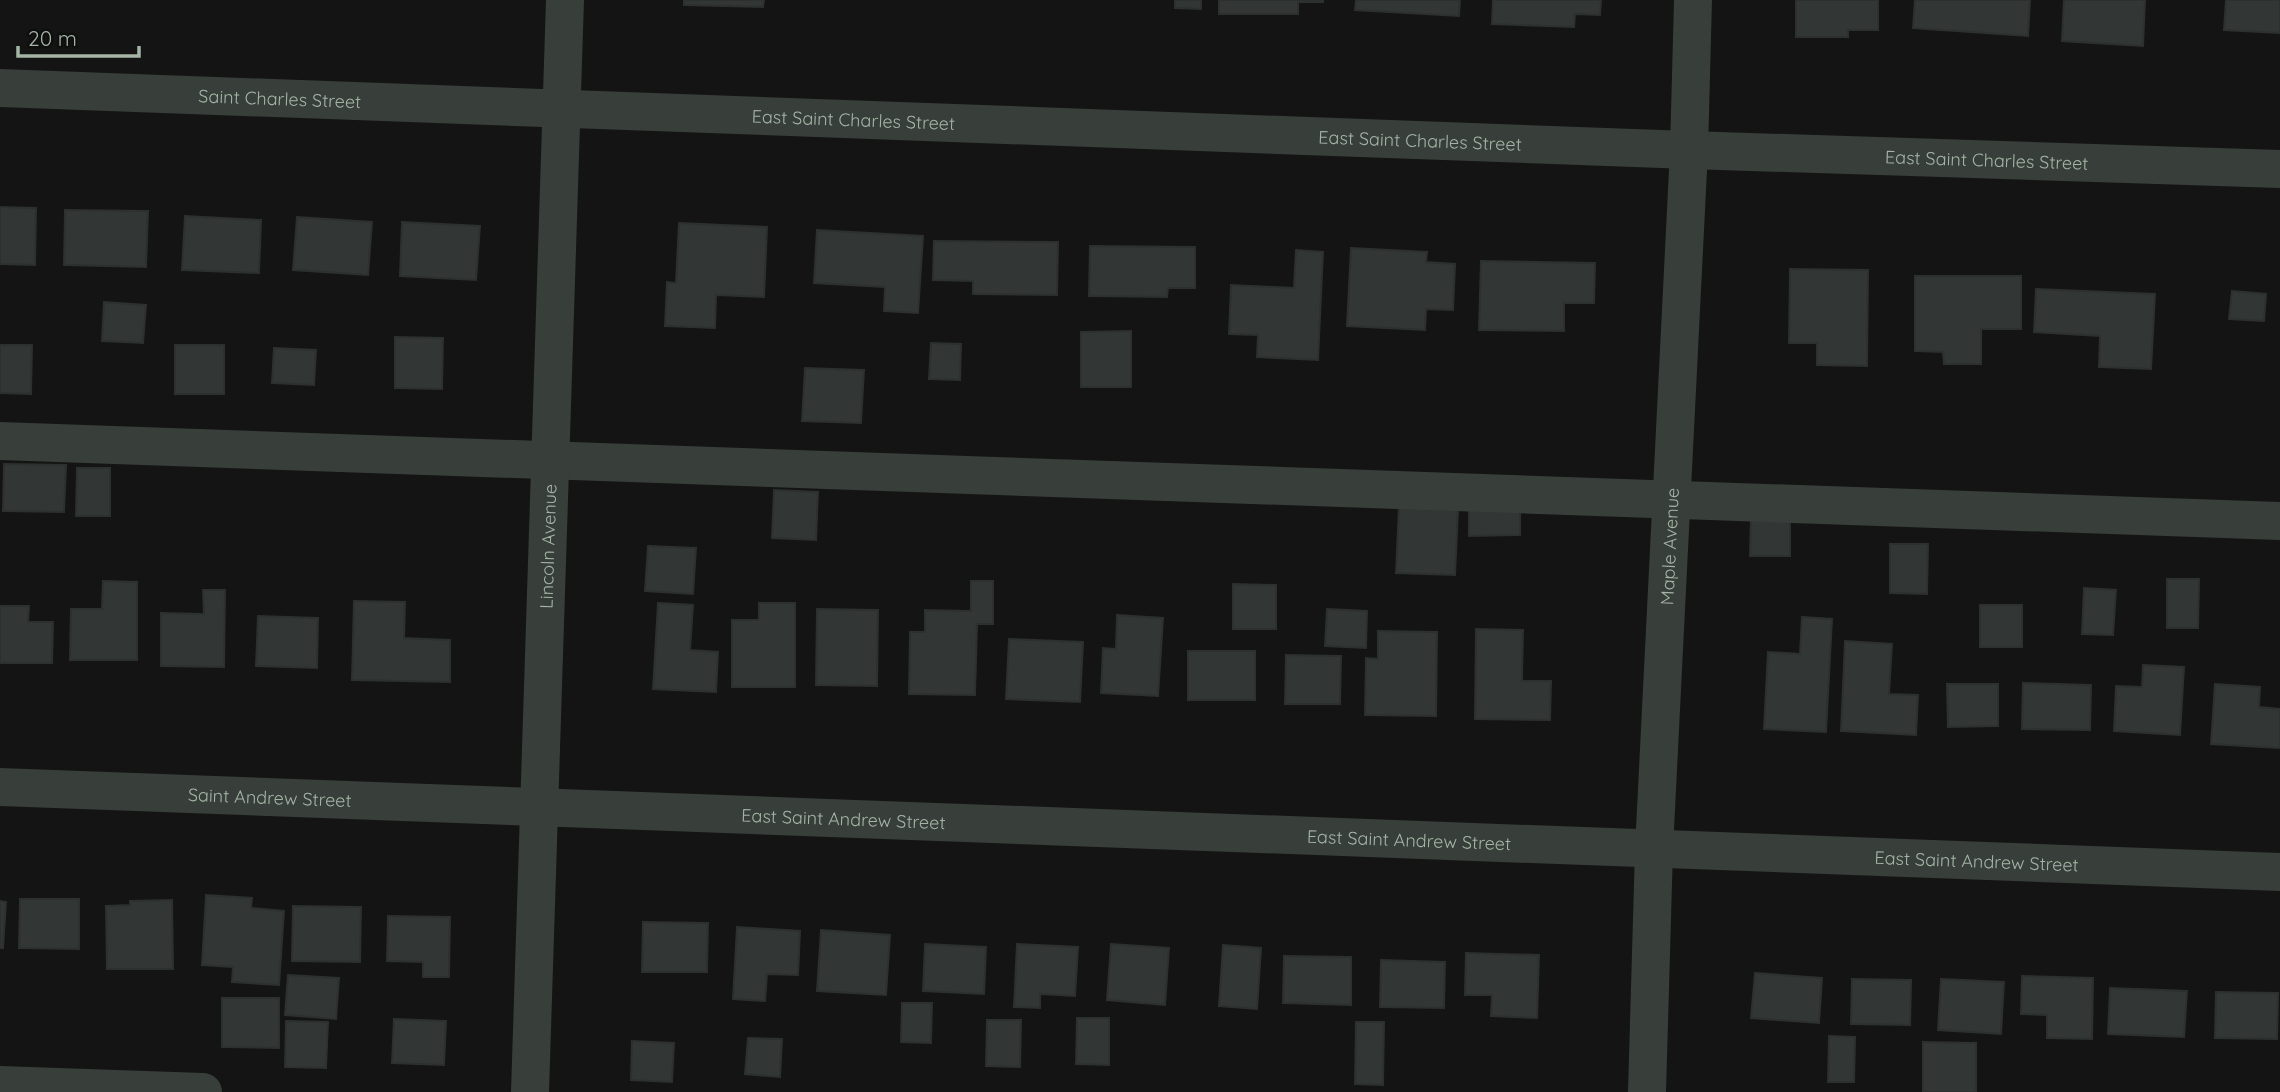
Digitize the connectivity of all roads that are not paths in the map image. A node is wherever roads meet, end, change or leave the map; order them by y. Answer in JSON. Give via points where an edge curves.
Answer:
{"nodes":[{"id":1,"x":565,"y":0,"type":"edge"},
{"id":2,"x":1693,"y":0,"type":"edge"},
{"id":3,"x":0,"y":88,"type":"edge"},
{"id":4,"x":561,"y":108,"type":"junction"},
{"id":5,"x":1689,"y":150,"type":"junction"},
{"id":6,"x":2280,"y":169,"type":"edge"},
{"id":7,"x":0,"y":441,"type":"edge"},
{"id":8,"x":550,"y":461,"type":"junction"},
{"id":9,"x":1671,"y":500,"type":"junction"},
{"id":10,"x":2280,"y":521,"type":"edge"},
{"id":11,"x":0,"y":788,"type":"edge"},
{"id":12,"x":539,"y":806,"type":"junction"},
{"id":13,"x":1654,"y":849,"type":"junction"},
{"id":14,"x":2280,"y":872,"type":"edge"},
{"id":15,"x":0,"y":1085,"type":"edge"},
{"id":16,"x":203,"y":1092,"type":"edge"},
{"id":17,"x":530,"y":1092,"type":"edge"},
{"id":18,"x":1647,"y":1092,"type":"edge"}],
"edges":[{"from":1,"to":4,"type":"street","name":"Lincoln Avenue"},
{"from":2,"to":5,"type":"street","name":"Maple Avenue"},
{"from":3,"to":4,"type":"street","name":"Saint Charles Street"},
{"from":4,"to":5,"type":"street","name":"East Saint Charles Street"},
{"from":4,"to":8,"type":"street","name":"Lincoln Avenue"},
{"from":5,"to":6,"type":"street","name":"East Saint Charles Street"},
{"from":5,"to":9,"type":"street","name":"Maple Avenue"},
{"from":7,"to":8,"type":"street"},
{"from":8,"to":9,"type":"street"},
{"from":8,"to":12,"type":"street","name":"Lincoln Avenue"},
{"from":9,"to":10,"type":"street"},
{"from":9,"to":13,"type":"street","name":"Maple Avenue"},
{"from":11,"to":12,"type":"street","name":"Saint Andrew Street"},
{"from":12,"to":13,"type":"street","name":"East Saint Andrew Street"},
{"from":12,"to":17,"type":"street","name":"Lincoln Avenue"},
{"from":13,"to":14,"type":"street","name":"East Saint Andrew Street"},
{"from":13,"to":18,"type":"street","name":"Maple Avenue"},
{"from":15,"to":16,"type":"street"}]}
